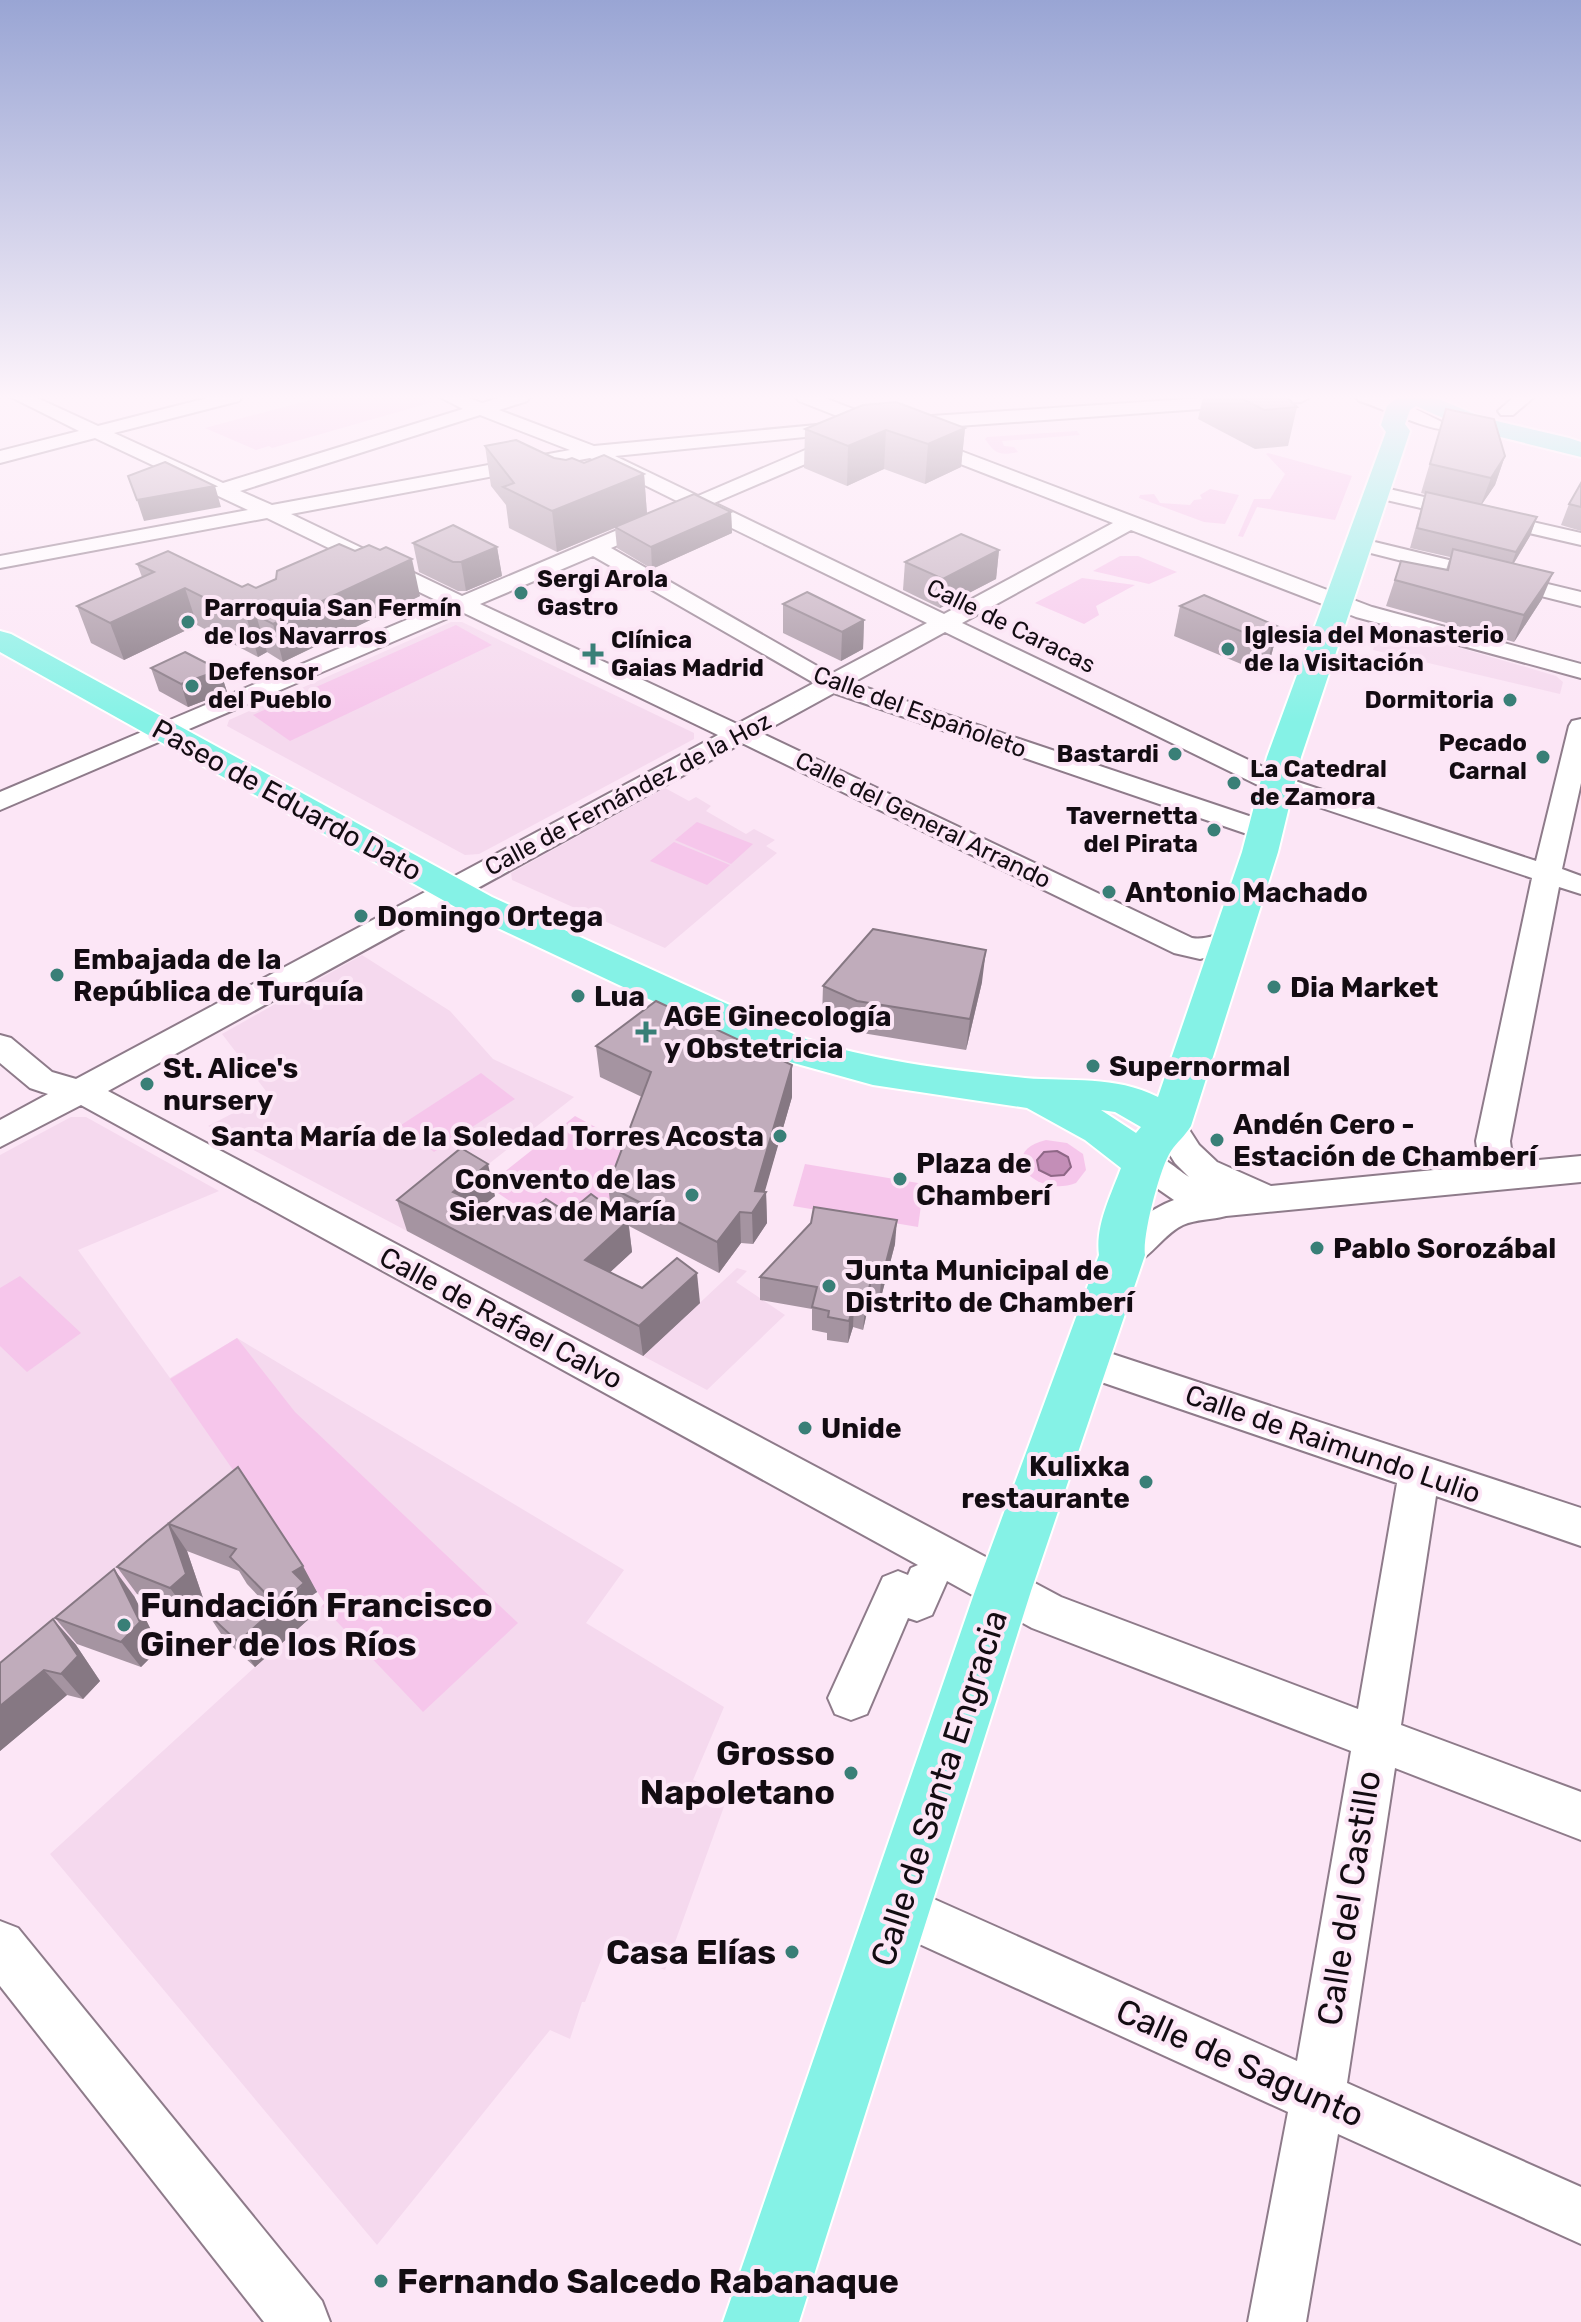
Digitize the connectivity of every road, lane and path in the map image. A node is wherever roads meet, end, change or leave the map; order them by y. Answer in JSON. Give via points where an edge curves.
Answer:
{"nodes":[{"id":1,"x":255,"y":505,"type":"edge"},
{"id":2,"x":306,"y":505,"type":"edge"},
{"id":3,"x":693,"y":505,"type":"edge"},
{"id":4,"x":703,"y":505,"type":"edge"},
{"id":5,"x":1087,"y":505,"type":"edge"},
{"id":6,"x":1371,"y":505,"type":"edge"},
{"id":7,"x":1434,"y":505,"type":"edge"},
{"id":8,"x":270,"y":512,"type":"junction"},
{"id":9,"x":1130,"y":522,"type":"junction"},
{"id":10,"x":1581,"y":539,"type":"edge"},
{"id":11,"x":1358,"y":544,"type":"junction"},
{"id":12,"x":595,"y":548,"type":"junction"},
{"id":13,"x":5,"y":562,"type":"edge"},
{"id":14,"x":1581,"y":599,"type":"edge"},
{"id":15,"x":1338,"y":603,"type":"junction"},
{"id":16,"x":461,"y":605,"type":"junction"},
{"id":17,"x":946,"y":623,"type":"junction"},
{"id":18,"x":0,"y":640,"type":"edge"},
{"id":19,"x":1581,"y":671,"type":"edge"},
{"id":20,"x":830,"y":683,"type":"junction"},
{"id":21,"x":1581,"y":726,"type":"edge"},
{"id":22,"x":166,"y":733,"type":"junction"},
{"id":23,"x":742,"y":733,"type":"junction"},
{"id":24,"x":1277,"y":784,"type":"junction"},
{"id":25,"x":0,"y":802,"type":"edge"},
{"id":26,"x":1266,"y":831,"type":"junction"},
{"id":27,"x":1547,"y":875,"type":"junction"},
{"id":28,"x":1581,"y":885,"type":"edge"},
{"id":29,"x":450,"y":890,"type":"junction"},
{"id":30,"x":1230,"y":941,"type":"junction"},
{"id":31,"x":0,"y":1046,"type":"edge"},
{"id":32,"x":79,"y":1092,"type":"junction"},
{"id":33,"x":0,"y":1135,"type":"edge"},
{"id":34,"x":1156,"y":1144,"type":"junction"},
{"id":35,"x":1581,"y":1169,"type":"edge"},
{"id":36,"x":1522,"y":1175,"type":"junction"},
{"id":37,"x":1273,"y":1199,"type":"junction"},
{"id":38,"x":1230,"y":1203,"type":"junction"},
{"id":39,"x":1122,"y":1255,"type":"junction"},
{"id":40,"x":1085,"y":1361,"type":"junction"},
{"id":41,"x":1419,"y":1474,"type":"junction"},
{"id":42,"x":1581,"y":1527,"type":"edge"},
{"id":43,"x":926,"y":1582,"type":"dead end"},
{"id":44,"x":1003,"y":1591,"type":"junction"},
{"id":45,"x":851,"y":1698,"type":"dead end"},
{"id":46,"x":1375,"y":1739,"type":"junction"},
{"id":47,"x":1581,"y":1816,"type":"edge"},
{"id":48,"x":900,"y":1909,"type":"junction"},
{"id":49,"x":0,"y":1946,"type":"edge"},
{"id":50,"x":1318,"y":2097,"type":"junction"},
{"id":51,"x":1581,"y":2216,"type":"edge"},
{"id":52,"x":301,"y":2322,"type":"edge"},
{"id":53,"x":761,"y":2322,"type":"edge"},
{"id":54,"x":1277,"y":2322,"type":"edge"}],
"edges":[{"from":1,"to":8,"type":"street","name":"Calle del General Arrando"},
{"from":2,"to":8,"type":"street"},
{"from":3,"to":12,"type":"street"},
{"from":4,"to":17,"type":"street","name":"Calle de Caracas"},
{"from":5,"to":9,"type":"street"},
{"from":6,"to":11,"type":"main road","name":"Calle de Santa Engracia"},
{"from":7,"to":10,"type":"street"},
{"from":8,"to":13,"type":"street"},
{"from":8,"to":16,"type":"street","name":"Calle del General Arrando"},
{"from":9,"to":15,"type":"street"},
{"from":9,"to":17,"type":"street","name":"Calle de Fernández de la Hoz"},
{"from":11,"to":14,"type":"street"},
{"from":11,"to":15,"type":"main road","name":"Calle de Santa Engracia"},
{"from":12,"to":16,"type":"street"},
{"from":12,"to":20,"type":"street","name":"Calle del Españoleto"},
{"from":15,"to":19,"type":"street"},
{"from":15,"to":24,"type":"main road","name":"Calle de Santa Engracia"},
{"from":16,"to":22,"type":"street"},
{"from":16,"to":23,"type":"street","name":"Calle del General Arrando","via":[[708,722]]},
{"from":17,"to":20,"type":"street","name":"Calle de Fernández de la Hoz"},
{"from":17,"to":24,"type":"street","name":"Calle de Caracas"},
{"from":18,"to":22,"type":"main road","name":"Paseo de Eduardo Dato"},
{"from":20,"to":23,"type":"street","name":"Calle de Fernández de la Hoz"},
{"from":20,"to":26,"type":"street","name":"Calle del Españoleto"},
{"from":21,"to":27,"type":"street"},
{"from":22,"to":25,"type":"street"},
{"from":22,"to":29,"type":"main road","name":"Paseo de Eduardo Dato"},
{"from":23,"to":29,"type":"street","name":"Calle de Fernández de la Hoz"},
{"from":23,"to":30,"type":"street","name":"Calle del General Arrando","via":[[1184,946],[1200,949]]},
{"from":24,"to":26,"type":"main road","name":"Calle de Santa Engracia"},
{"from":24,"to":27,"type":"street","name":"Calle de Caracas"},
{"from":26,"to":30,"type":"main road","name":"Calle de Santa Engracia"},
{"from":27,"to":28,"type":"street","name":"Calle de Caracas"},
{"from":27,"to":36,"type":"street","via":[[1493,1141],[1495,1155]]},
{"from":29,"to":32,"type":"street","name":"Calle de Fernández de la Hoz"},
{"from":29,"to":34,"type":"main road","name":"Paseo de Eduardo Dato","via":[[808,1055],[1033,1093],[1092,1124]]},
{"from":30,"to":34,"type":"main road","name":"Calle de Santa Engracia"},
{"from":31,"to":32,"type":"street","name":"Calle de Rafael Calvo","via":[[41,1080]]},
{"from":32,"to":33,"type":"street","name":"Calle de Fernández de la Hoz"},
{"from":32,"to":44,"type":"street","name":"Calle de Rafael Calvo"},
{"from":34,"to":37,"type":"street","via":[[1181,1148],[1208,1175]]},
{"from":34,"to":38,"type":"street","via":[[1191,1195]]},
{"from":34,"to":39,"type":"main road","name":"Calle de Santa Engracia","via":[[1123,1227]]},
{"from":35,"to":36,"type":"street"},
{"from":36,"to":37,"type":"street"},
{"from":37,"to":38,"type":"street"},
{"from":38,"to":39,"type":"street","via":[[1174,1213]]},
{"from":39,"to":40,"type":"main road","name":"Calle de Santa Engracia"},
{"from":40,"to":41,"type":"street","name":"Calle de Raimundo Lulio"},
{"from":40,"to":44,"type":"main road","name":"Calle de Santa Engracia"},
{"from":41,"to":42,"type":"street","name":"Calle de Raimundo Lulio"},
{"from":41,"to":46,"type":"street","name":"Calle del Castillo"},
{"from":43,"to":45,"type":"street","via":[[917,1601],[898,1591]]},
{"from":44,"to":46,"type":"street","name":"Calle de Rafael Calvo","via":[[1047,1613]]},
{"from":44,"to":48,"type":"main road","name":"Calle de Santa Engracia"},
{"from":46,"to":47,"type":"street","name":"Calle de Rafael Calvo"},
{"from":46,"to":50,"type":"street","name":"Calle del Castillo"},
{"from":48,"to":50,"type":"street","name":"Calle de Sagunto"},
{"from":48,"to":53,"type":"main road","name":"Calle de Santa Engracia"},
{"from":49,"to":52,"type":"street"},
{"from":50,"to":51,"type":"street","name":"Calle de Sagunto"},
{"from":50,"to":54,"type":"street","name":"Calle del Castillo"}]}
